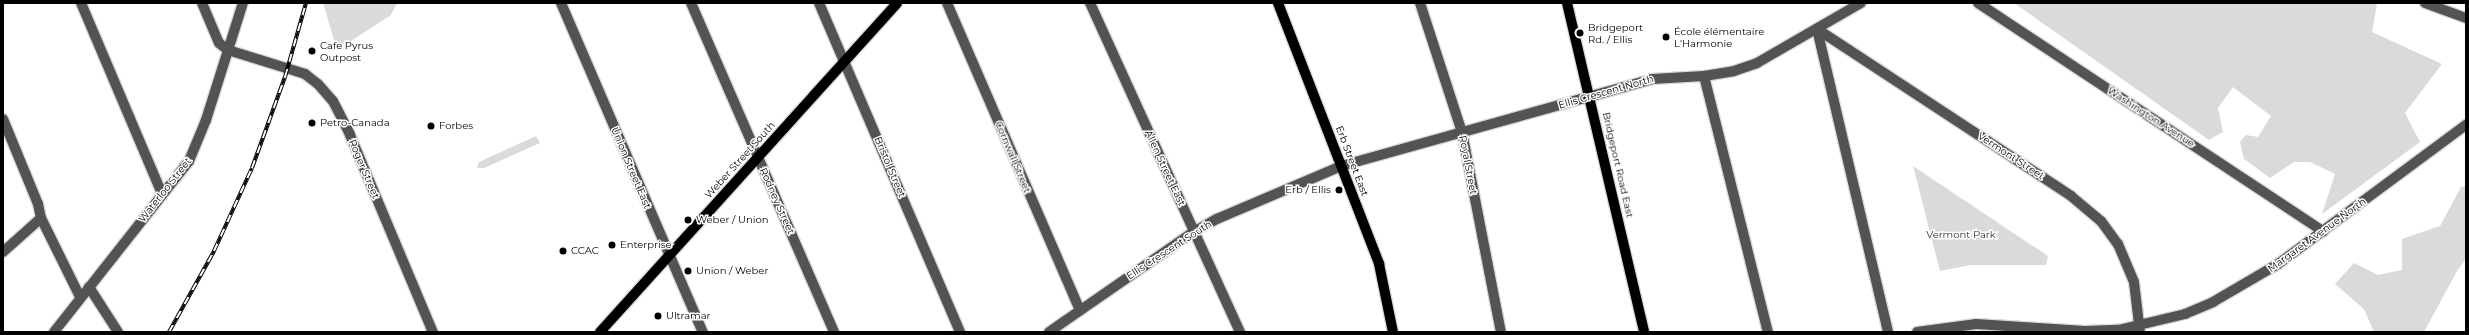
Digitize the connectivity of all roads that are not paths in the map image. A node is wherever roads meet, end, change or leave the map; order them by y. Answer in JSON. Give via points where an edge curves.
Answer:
{"nodes":[{"id":1,"x":81,"y":3,"type":"edge"},
{"id":2,"x":202,"y":3,"type":"edge"},
{"id":3,"x":242,"y":3,"type":"edge"},
{"id":4,"x":561,"y":3,"type":"edge"},
{"id":5,"x":691,"y":3,"type":"edge"},
{"id":6,"x":819,"y":3,"type":"edge"},
{"id":7,"x":897,"y":3,"type":"edge"},
{"id":8,"x":947,"y":3,"type":"edge"},
{"id":9,"x":1090,"y":3,"type":"edge"},
{"id":10,"x":1278,"y":3,"type":"edge"},
{"id":11,"x":1420,"y":3,"type":"edge"},
{"id":12,"x":1567,"y":3,"type":"edge"},
{"id":13,"x":1861,"y":3,"type":"edge"},
{"id":14,"x":1978,"y":3,"type":"edge"},
{"id":15,"x":2425,"y":3,"type":"edge"},
{"id":16,"x":2466,"y":18,"type":"edge"},
{"id":17,"x":1817,"y":29,"type":"junction"},
{"id":18,"x":228,"y":50,"type":"junction"},
{"id":19,"x":845,"y":61,"type":"junction"},
{"id":20,"x":1704,"y":76,"type":"junction"},
{"id":21,"x":1590,"y":97,"type":"junction"},
{"id":22,"x":3,"y":119,"type":"edge"},
{"id":23,"x":2466,"y":125,"type":"edge"},
{"id":24,"x":1462,"y":132,"type":"junction"},
{"id":25,"x":758,"y":158,"type":"junction"},
{"id":26,"x":1341,"y":166,"type":"junction"},
{"id":27,"x":162,"y":194,"type":"junction"},
{"id":28,"x":41,"y":218,"type":"junction"},
{"id":29,"x":1195,"y":231,"type":"junction"},
{"id":30,"x":2323,"y":231,"type":"junction"},
{"id":31,"x":3,"y":252,"type":"edge"},
{"id":32,"x":670,"y":257,"type":"junction"},
{"id":33,"x":89,"y":287,"type":"junction"},
{"id":34,"x":80,"y":297,"type":"junction"},
{"id":35,"x":1080,"y":310,"type":"junction"},
{"id":36,"x":2139,"y":329,"type":"edge"},
{"id":37,"x":54,"y":332,"type":"edge"},
{"id":38,"x":118,"y":332,"type":"edge"},
{"id":39,"x":434,"y":332,"type":"edge"},
{"id":40,"x":600,"y":332,"type":"edge"},
{"id":41,"x":703,"y":332,"type":"edge"},
{"id":42,"x":834,"y":332,"type":"edge"},
{"id":43,"x":960,"y":332,"type":"edge"},
{"id":44,"x":1050,"y":332,"type":"edge"},
{"id":45,"x":1240,"y":332,"type":"edge"},
{"id":46,"x":1393,"y":332,"type":"edge"},
{"id":47,"x":1501,"y":332,"type":"edge"},
{"id":48,"x":1644,"y":332,"type":"edge"},
{"id":49,"x":1768,"y":332,"type":"edge"},
{"id":50,"x":1888,"y":332,"type":"edge"},
{"id":51,"x":1917,"y":332,"type":"edge"}],
"edges":[{"from":1,"to":27,"type":"street"},
{"from":2,"to":18,"type":"street","via":[[219,43]]},
{"from":3,"to":18,"type":"street","name":"Waterloo Street"},
{"from":4,"to":32,"type":"street","name":"Union Street East"},
{"from":5,"to":25,"type":"street","name":"Rodney Street"},
{"from":6,"to":19,"type":"street","name":"Bristol Street"},
{"from":7,"to":19,"type":"main road","name":"Weber Street South"},
{"from":8,"to":35,"type":"street","name":"Cornwall Street"},
{"from":9,"to":29,"type":"street","name":"Allen Street East"},
{"from":10,"to":26,"type":"main road","name":"Erb Street East"},
{"from":11,"to":24,"type":"street","name":"Royal Street"},
{"from":12,"to":21,"type":"main road","name":"Bridgeport Road East"},
{"from":13,"to":17,"type":"street","name":"Ellis Crescent North"},
{"from":14,"to":30,"type":"street","name":"Washington Avenue"},
{"from":15,"to":16,"type":"street"},
{"from":17,"to":20,"type":"street","name":"Ellis Crescent North","via":[[1757,63],[1734,71]]},
{"from":17,"to":36,"type":"street","name":"Vermont Street","via":[[2071,196],[2101,221],[2118,244],[2134,282]]},
{"from":17,"to":50,"type":"street"},
{"from":18,"to":27,"type":"street","name":"Waterloo Street","via":[[195,149]]},
{"from":18,"to":39,"type":"street","name":"Roger Street","via":[[304,74],[318,84],[333,101]]},
{"from":19,"to":25,"type":"main road","name":"Weber Street South"},
{"from":19,"to":43,"type":"street","name":"Bristol Street"},
{"from":20,"to":21,"type":"street","name":"Ellis Crescent North","via":[[1652,79]]},
{"from":20,"to":49,"type":"street"},
{"from":21,"to":24,"type":"street","name":"Ellis Crescent North"},
{"from":21,"to":48,"type":"main road","name":"Bridgeport Road East"},
{"from":22,"to":28,"type":"street","via":[[38,204]]},
{"from":23,"to":30,"type":"street","name":"Margaret Avenue North"},
{"from":24,"to":26,"type":"street","name":"Ellis Crescent North"},
{"from":24,"to":47,"type":"street","name":"Royal Street"},
{"from":25,"to":32,"type":"main road","name":"Weber Street South"},
{"from":25,"to":42,"type":"street","name":"Rodney Street"},
{"from":26,"to":29,"type":"street","name":"Ellis Crescent South","via":[[1217,219]]},
{"from":26,"to":46,"type":"main road","name":"Erb Street East","via":[[1379,264]]},
{"from":27,"to":33,"type":"street","name":"Waterloo Street"},
{"from":28,"to":31,"type":"street"},
{"from":28,"to":34,"type":"street"},
{"from":29,"to":35,"type":"street","name":"Ellis Crescent South"},
{"from":29,"to":45,"type":"street","name":"Allen Street East"},
{"from":30,"to":36,"type":"street","name":"Margaret Avenue North","via":[[2278,264],[2213,302]]},
{"from":32,"to":40,"type":"main road","name":"Weber Street South"},
{"from":32,"to":41,"type":"street","name":"Union Street East"},
{"from":33,"to":34,"type":"street","name":"Waterloo Street"},
{"from":33,"to":38,"type":"street"},
{"from":34,"to":37,"type":"street","name":"Waterloo Street"},
{"from":35,"to":44,"type":"street","name":"Ellis Crescent South"},
{"from":36,"to":51,"type":"street","name":"Margaret Avenue North","via":[[2085,331],[1976,324]]}]}
